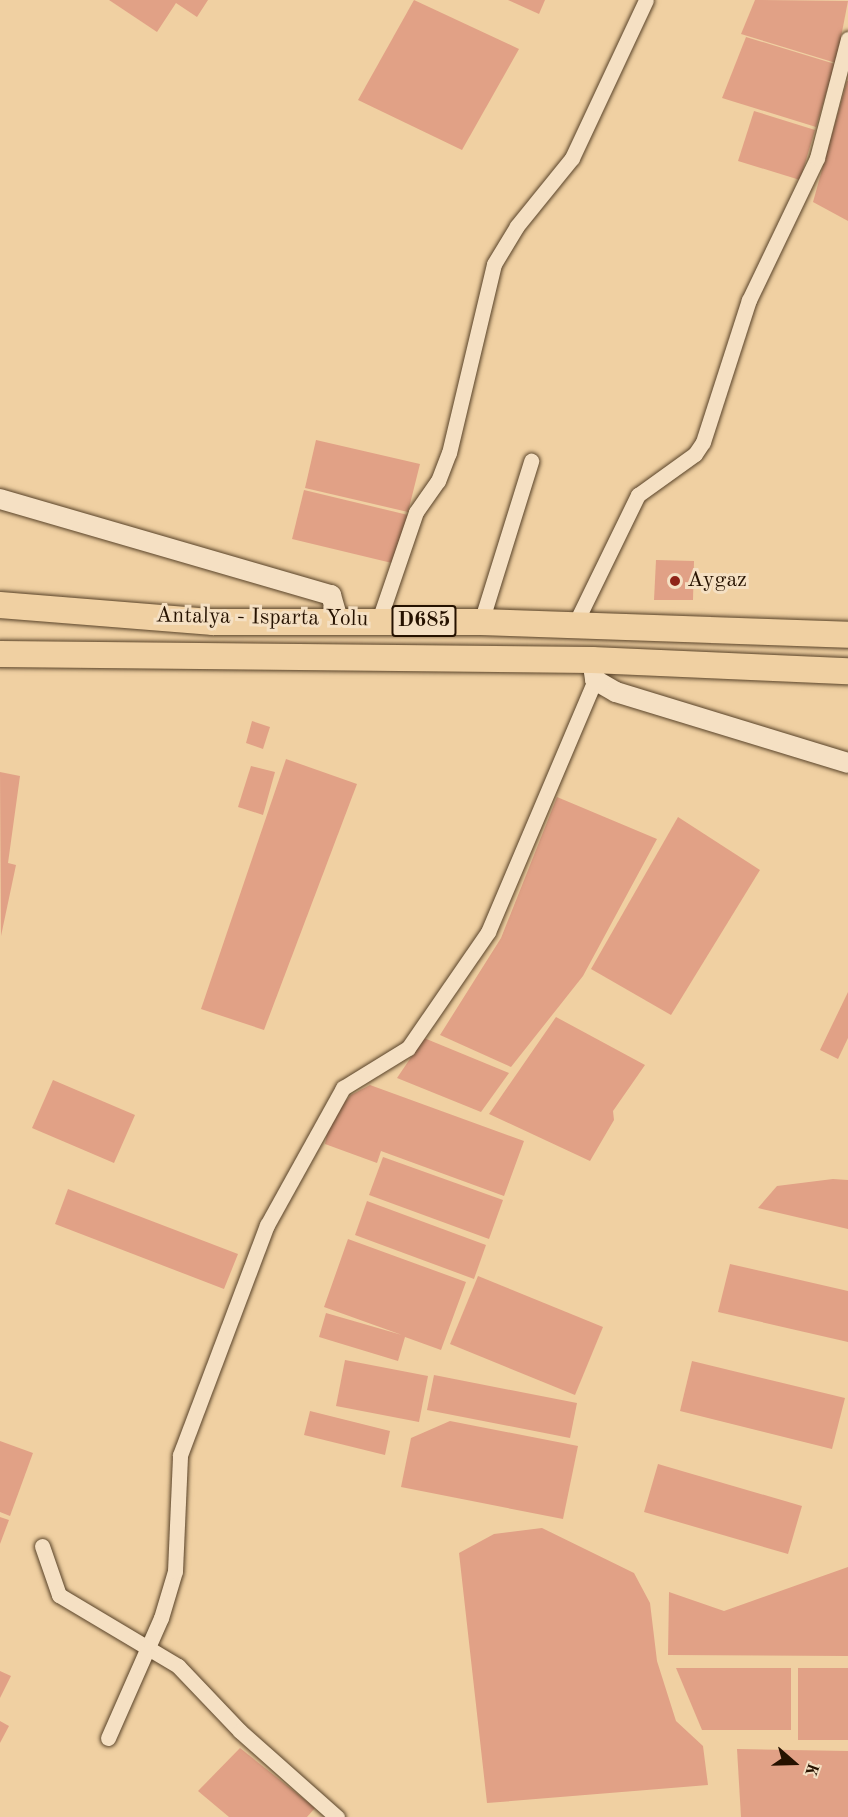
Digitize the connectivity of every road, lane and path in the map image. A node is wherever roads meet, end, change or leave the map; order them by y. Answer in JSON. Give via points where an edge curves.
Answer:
{"nodes":[{"id":1,"x":646,"y":0,"type":"edge"},
{"id":2,"x":848,"y":39,"type":"edge"},
{"id":3,"x":531,"y":461,"type":"dead end"},
{"id":4,"x":0,"y":499,"type":"edge"},
{"id":5,"x":0,"y":605,"type":"edge"},
{"id":6,"x":338,"y":619,"type":"junction"},
{"id":7,"x":379,"y":620,"type":"junction"},
{"id":8,"x":481,"y":622,"type":"junction"},
{"id":9,"x":575,"y":624,"type":"junction"},
{"id":10,"x":848,"y":635,"type":"edge"},
{"id":11,"x":0,"y":654,"type":"edge"},
{"id":12,"x":593,"y":670,"type":"junction"},
{"id":13,"x":848,"y":671,"type":"edge"},
{"id":14,"x":848,"y":764,"type":"edge"},
{"id":15,"x":42,"y":1546,"type":"dead end"},
{"id":16,"x":148,"y":1647,"type":"junction"},
{"id":17,"x":108,"y":1738,"type":"dead end"},
{"id":18,"x":337,"y":1817,"type":"edge"}],
"edges":[{"from":1,"to":7,"type":"street","via":[[572,158],[517,226],[494,264],[449,453],[438,482],[416,512]]},
{"from":2,"to":9,"type":"street","via":[[817,158],[748,300],[703,442],[695,454],[638,495]]},
{"from":3,"to":8,"type":"street"},
{"from":4,"to":6,"type":"street","via":[[331,595]]},
{"from":5,"to":6,"type":"highway","name":"Antalya - Isparta Yolu","number":"D685","via":[[213,622]]},
{"from":6,"to":7,"type":"highway","name":"Antalya - Isparta Yolu","number":"D685"},
{"from":7,"to":8,"type":"highway","name":"Antalya - Isparta Yolu","number":"D685"},
{"from":8,"to":9,"type":"highway","name":"Antalya - Isparta Yolu","number":"D685"},
{"from":9,"to":10,"type":"highway","name":"Antalya - Isparta Yolu","number":"D685"},
{"from":11,"to":12,"type":"highway","name":"Antalya - Isparta Yolu","number":"D685"},
{"from":12,"to":13,"type":"highway","name":"Antalya - Isparta Yolu","number":"D685"},
{"from":12,"to":14,"type":"street","via":[[706,722]]},
{"from":12,"to":16,"type":"street","via":[[488,932],[408,1048],[342,1088],[267,1225],[180,1455],[175,1571]]},
{"from":15,"to":16,"type":"street","via":[[59,1595]]},
{"from":16,"to":17,"type":"street"},
{"from":16,"to":18,"type":"street","via":[[178,1666],[240,1731]]}]}
